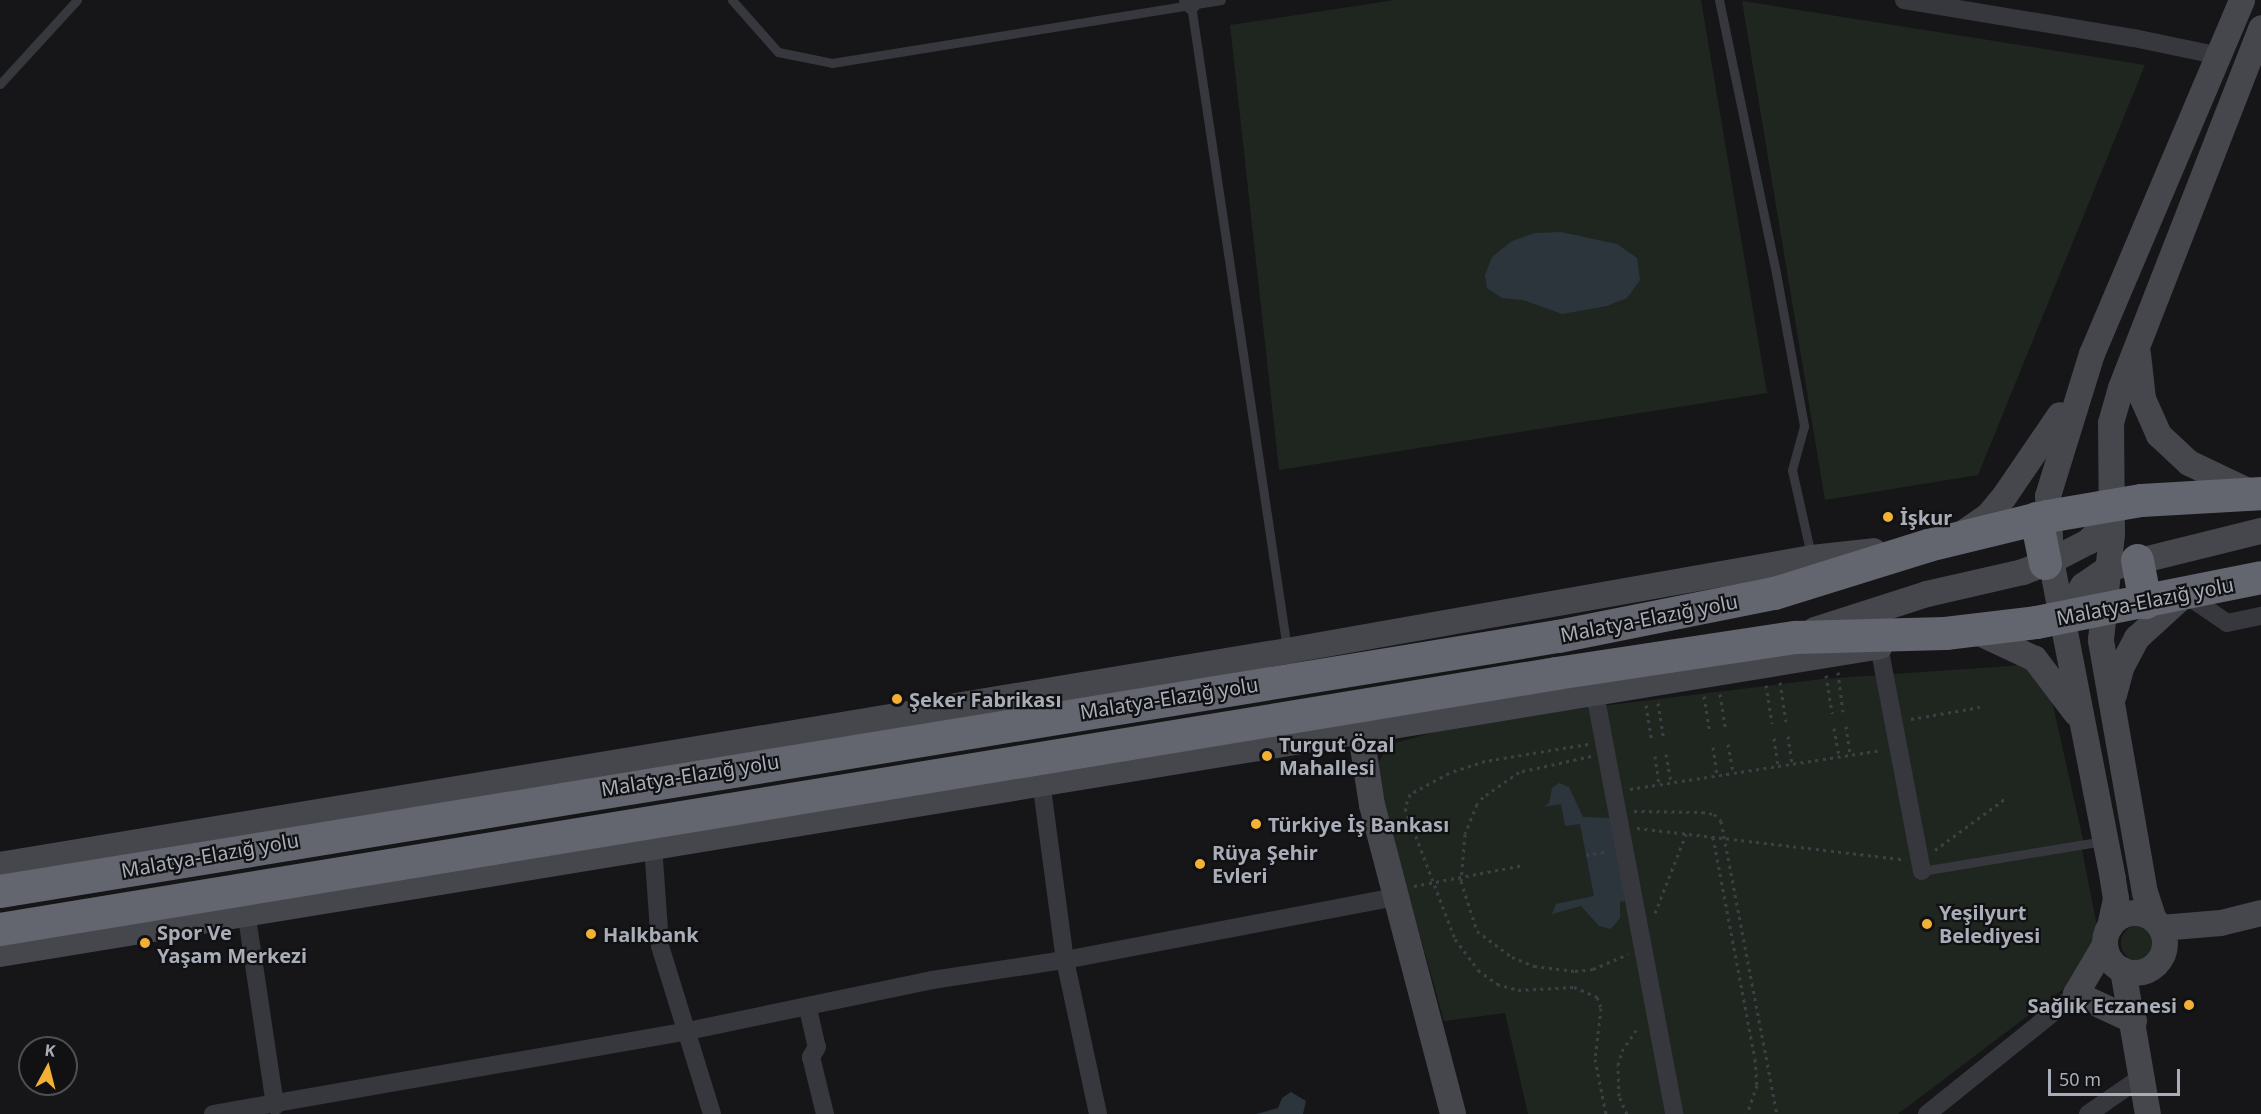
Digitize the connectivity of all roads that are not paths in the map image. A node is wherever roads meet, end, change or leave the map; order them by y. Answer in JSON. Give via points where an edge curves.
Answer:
{"nodes":[{"id":1,"x":77,"y":0,"type":"edge"},
{"id":2,"x":732,"y":0,"type":"edge"},
{"id":3,"x":1221,"y":0,"type":"edge"},
{"id":4,"x":1719,"y":0,"type":"edge"},
{"id":5,"x":1904,"y":0,"type":"edge"},
{"id":6,"x":2242,"y":0,"type":"edge"},
{"id":7,"x":1190,"y":2,"type":"edge"},
{"id":8,"x":2261,"y":28,"type":"edge"},
{"id":9,"x":2220,"y":56,"type":"junction"},
{"id":10,"x":0,"y":84,"type":"edge"},
{"id":11,"x":2138,"y":346,"type":"junction"},
{"id":12,"x":2092,"y":354,"type":"junction"},
{"id":13,"x":2257,"y":493,"type":"edge"},
{"id":14,"x":2112,"y":505,"type":"junction"},
{"id":15,"x":2042,"y":517,"type":"junction"},
{"id":16,"x":2261,"y":531,"type":"edge"},
{"id":17,"x":1943,"y":541,"type":"junction"},
{"id":18,"x":1812,"y":558,"type":"junction"},
{"id":19,"x":2048,"y":562,"type":"junction"},
{"id":20,"x":2122,"y":565,"type":"junction"},
{"id":21,"x":2261,"y":577,"type":"edge"},
{"id":22,"x":2185,"y":594,"type":"junction"},
{"id":23,"x":2145,"y":602,"type":"junction"},
{"id":24,"x":2102,"y":610,"type":"junction"},
{"id":25,"x":2261,"y":616,"type":"edge"},
{"id":26,"x":2063,"y":618,"type":"junction"},
{"id":27,"x":1959,"y":631,"type":"junction"},
{"id":28,"x":1795,"y":637,"type":"junction"},
{"id":29,"x":1879,"y":646,"type":"junction"},
{"id":30,"x":1287,"y":651,"type":"junction"},
{"id":31,"x":1596,"y":694,"type":"junction"},
{"id":32,"x":2111,"y":707,"type":"junction"},
{"id":33,"x":2086,"y":731,"type":"junction"},
{"id":34,"x":1361,"y":734,"type":"junction"},
{"id":35,"x":1041,"y":781,"type":"junction"},
{"id":36,"x":2106,"y":840,"type":"junction"},
{"id":37,"x":653,"y":845,"type":"junction"},
{"id":38,"x":0,"y":865,"type":"edge"},
{"id":39,"x":1921,"y":866,"type":"joint"},
{"id":40,"x":0,"y":891,"type":"edge"},
{"id":41,"x":1395,"y":893,"type":"junction"},
{"id":42,"x":246,"y":911,"type":"junction"},
{"id":43,"x":2261,"y":913,"type":"edge"},
{"id":44,"x":2157,"y":924,"type":"junction"},
{"id":45,"x":2221,"y":924,"type":"junction"},
{"id":46,"x":0,"y":929,"type":"edge"},
{"id":47,"x":2108,"y":936,"type":"junction"},
{"id":48,"x":0,"y":954,"type":"edge"},
{"id":49,"x":1065,"y":960,"type":"junction"},
{"id":50,"x":2153,"y":967,"type":"junction"},
{"id":51,"x":2121,"y":969,"type":"junction"},
{"id":52,"x":2076,"y":994,"type":"junction"},
{"id":53,"x":808,"y":1009,"type":"junction"},
{"id":54,"x":2134,"y":1021,"type":"junction"},
{"id":55,"x":688,"y":1031,"type":"junction"},
{"id":56,"x":2140,"y":1078,"type":"junction"},
{"id":57,"x":275,"y":1106,"type":"junction"},
{"id":58,"x":221,"y":1113,"type":"edge"},
{"id":59,"x":712,"y":1114,"type":"edge"},
{"id":60,"x":825,"y":1114,"type":"edge"},
{"id":61,"x":1098,"y":1114,"type":"edge"},
{"id":62,"x":1453,"y":1114,"type":"edge"},
{"id":63,"x":1674,"y":1114,"type":"edge"},
{"id":64,"x":1928,"y":1114,"type":"edge"},
{"id":65,"x":2088,"y":1114,"type":"edge"},
{"id":66,"x":2148,"y":1114,"type":"edge"}],
"edges":[{"from":1,"to":10,"type":"lane"},
{"from":2,"to":7,"type":"lane","via":[[778,52],[832,63]]},
{"from":3,"to":7,"type":"lane"},
{"from":4,"to":18,"type":"lane","via":[[1804,426],[1792,470]]},
{"from":5,"to":9,"type":"street"},
{"from":6,"to":9,"type":"street"},
{"from":7,"to":30,"type":"lane"},
{"from":8,"to":11,"type":"street"},
{"from":9,"to":12,"type":"street"},
{"from":11,"to":13,"type":"street","via":[[2143,399],[2159,435],[2189,463]]},
{"from":11,"to":14,"type":"street","via":[[2111,423]]},
{"from":12,"to":15,"type":"street"},
{"from":12,"to":17,"type":"street","via":[[2036,455],[1988,516]]},
{"from":13,"to":14,"type":"highway","name":"Malatya-Elazığ yolu"},
{"from":14,"to":15,"type":"highway","name":"Malatya-Elazığ yolu"},
{"from":14,"to":19,"type":"street","via":[[2088,542]]},
{"from":14,"to":20,"type":"street"},
{"from":15,"to":17,"type":"highway","name":"Malatya-Elazığ yolu"},
{"from":15,"to":19,"type":"highway"},
{"from":16,"to":20,"type":"street"},
{"from":17,"to":18,"type":"street"},
{"from":17,"to":40,"type":"highway","name":"Malatya-Elazığ yolu","via":[[1774,592],[1558,636]]},
{"from":18,"to":30,"type":"street"},
{"from":19,"to":26,"type":"street"},
{"from":19,"to":28,"type":"street","via":[[1927,594]]},
{"from":20,"to":23,"type":"highway"},
{"from":20,"to":24,"type":"street"},
{"from":20,"to":26,"type":"street","via":[[2083,586]]},
{"from":21,"to":22,"type":"highway","name":"Malatya-Elazığ yolu"},
{"from":22,"to":23,"type":"highway","name":"Malatya-Elazığ yolu"},
{"from":22,"to":25,"type":"street","via":[[2227,623]]},
{"from":22,"to":32,"type":"street","via":[[2151,624],[2127,653]]},
{"from":23,"to":24,"type":"highway","name":"Malatya-Elazığ yolu"},
{"from":24,"to":26,"type":"highway","name":"Malatya-Elazığ yolu"},
{"from":24,"to":32,"type":"street","via":[[2101,640]]},
{"from":26,"to":27,"type":"highway","name":"Malatya-Elazığ yolu"},
{"from":26,"to":33,"type":"street"},
{"from":27,"to":28,"type":"highway","name":"Malatya-Elazığ yolu"},
{"from":27,"to":29,"type":"street"},
{"from":27,"to":33,"type":"street","via":[[2035,659],[2067,696]]},
{"from":28,"to":46,"type":"highway","name":"Malatya-Elazığ yolu"},
{"from":29,"to":31,"type":"street"},
{"from":29,"to":39,"type":"street"},
{"from":30,"to":38,"type":"street"},
{"from":31,"to":34,"type":"street"},
{"from":31,"to":63,"type":"street"},
{"from":32,"to":44,"type":"street","via":[[2145,893]]},
{"from":33,"to":36,"type":"street"},
{"from":34,"to":35,"type":"street"},
{"from":34,"to":41,"type":"street","via":[[1372,805]]},
{"from":35,"to":37,"type":"street"},
{"from":35,"to":49,"type":"street"},
{"from":36,"to":39,"type":"lane"},
{"from":36,"to":47,"type":"street","via":[[2116,899]]},
{"from":37,"to":42,"type":"street"},
{"from":37,"to":55,"type":"street","via":[[660,946]]},
{"from":41,"to":49,"type":"street"},
{"from":41,"to":62,"type":"street"},
{"from":42,"to":48,"type":"street"},
{"from":42,"to":57,"type":"street"},
{"from":43,"to":45,"type":"street"},
{"from":44,"to":45,"type":"street"},
{"from":44,"to":47,"type":"street","via":[[2134,914],[2124,915]]},
{"from":44,"to":50,"type":"street","via":[[2165,947]]},
{"from":45,"to":50,"type":"street"},
{"from":47,"to":51,"type":"street"},
{"from":47,"to":52,"type":"street"},
{"from":49,"to":53,"type":"street","via":[[932,980]]},
{"from":49,"to":61,"type":"street"},
{"from":50,"to":51,"type":"street","via":[[2137,973]]},
{"from":50,"to":54,"type":"street"},
{"from":51,"to":52,"type":"street"},
{"from":51,"to":54,"type":"street"},
{"from":52,"to":54,"type":"street"},
{"from":52,"to":64,"type":"street"},
{"from":53,"to":55,"type":"street"},
{"from":53,"to":60,"type":"street","via":[[817,1047],[811,1057]]},
{"from":54,"to":56,"type":"street"},
{"from":55,"to":57,"type":"street"},
{"from":55,"to":59,"type":"street"},
{"from":56,"to":65,"type":"street"},
{"from":56,"to":66,"type":"street"},
{"from":57,"to":58,"type":"street"}]}
